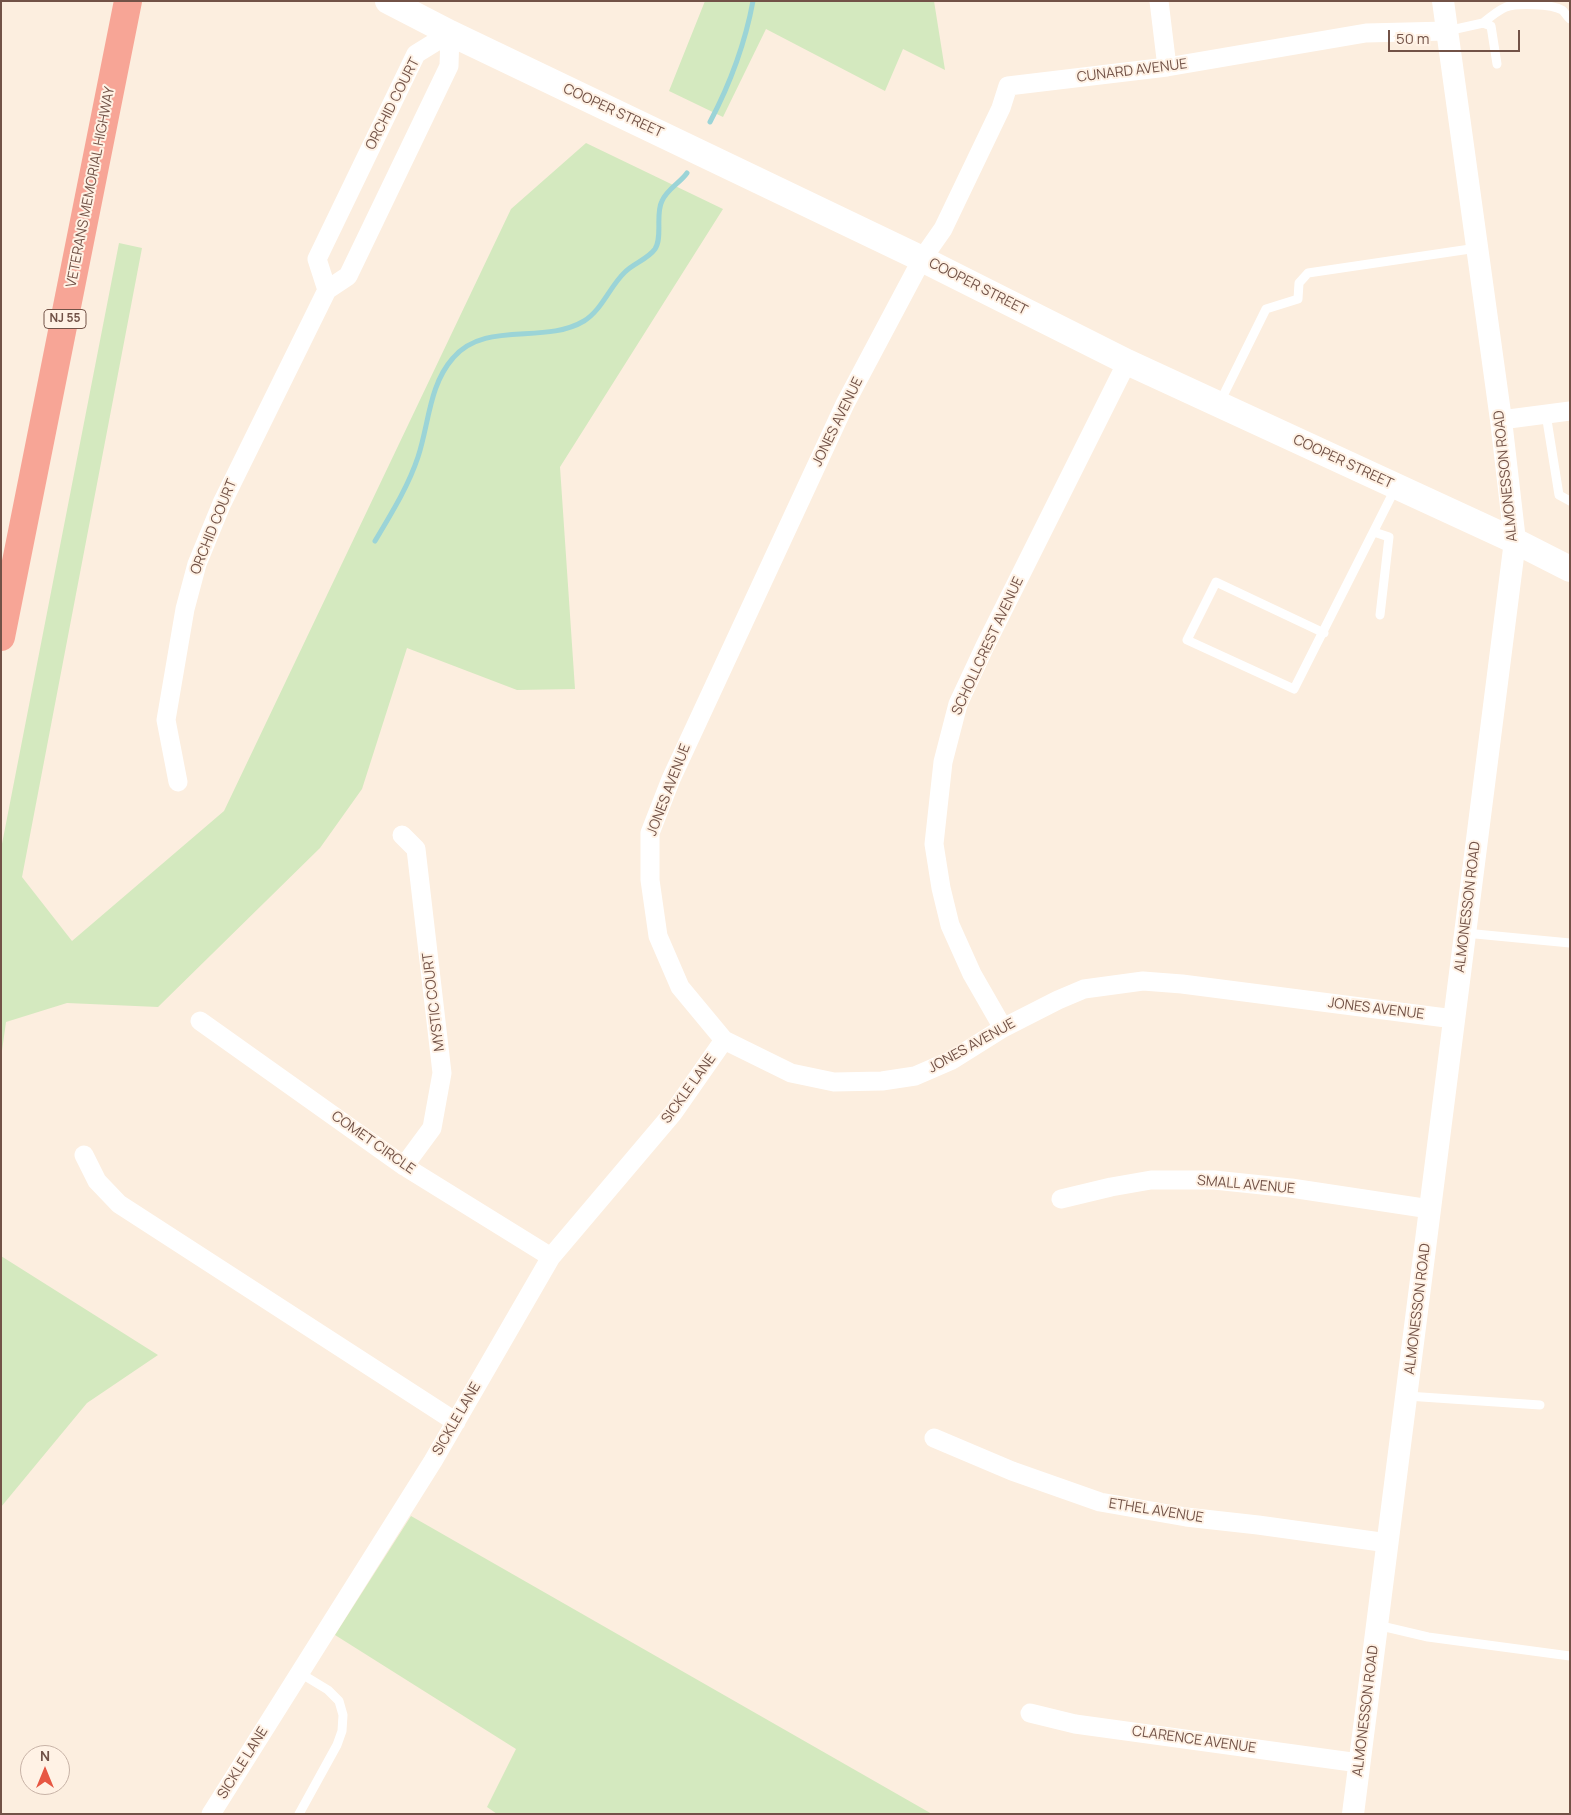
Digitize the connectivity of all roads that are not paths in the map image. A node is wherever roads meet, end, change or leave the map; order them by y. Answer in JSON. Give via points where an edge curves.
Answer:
{"nodes":[{"id":1,"x":128,"y":1,"type":"edge"},
{"id":2,"x":388,"y":1,"type":"edge"},
{"id":3,"x":1158,"y":1,"type":"edge"},
{"id":4,"x":1443,"y":1,"type":"edge"},
{"id":5,"x":1570,"y":20,"type":"edge"},
{"id":6,"x":1483,"y":23,"type":"junction"},
{"id":7,"x":1447,"y":31,"type":"junction"},
{"id":8,"x":450,"y":33,"type":"junction"},
{"id":9,"x":1497,"y":64,"type":"dead end"},
{"id":10,"x":1168,"y":67,"type":"junction"},
{"id":11,"x":1477,"y":248,"type":"junction"},
{"id":12,"x":922,"y":259,"type":"junction"},
{"id":13,"x":327,"y":290,"type":"junction"},
{"id":14,"x":1127,"y":362,"type":"junction"},
{"id":15,"x":1219,"y":404,"type":"junction"},
{"id":16,"x":1570,"y":411,"type":"edge"},
{"id":17,"x":1546,"y":414,"type":"junction"},
{"id":18,"x":1501,"y":420,"type":"junction"},
{"id":19,"x":1397,"y":487,"type":"junction"},
{"id":20,"x":1570,"y":501,"type":"edge"},
{"id":21,"x":1374,"y":532,"type":"junction"},
{"id":22,"x":1515,"y":541,"type":"junction"},
{"id":23,"x":1570,"y":569,"type":"edge"},
{"id":24,"x":1380,"y":615,"type":"dead end"},
{"id":25,"x":1324,"y":633,"type":"junction"},
{"id":26,"x":1,"y":637,"type":"edge"},
{"id":27,"x":178,"y":782,"type":"dead end"},
{"id":28,"x":402,"y":835,"type":"dead end"},
{"id":29,"x":1465,"y":933,"type":"junction"},
{"id":30,"x":1570,"y":942,"type":"edge"},
{"id":31,"x":1454,"y":1020,"type":"junction"},
{"id":32,"x":200,"y":1021,"type":"dead end"},
{"id":33,"x":1003,"y":1028,"type":"junction"},
{"id":34,"x":724,"y":1040,"type":"junction"},
{"id":35,"x":84,"y":1155,"type":"dead end"},
{"id":36,"x":404,"y":1166,"type":"junction"},
{"id":37,"x":1061,"y":1199,"type":"dead end"},
{"id":38,"x":1430,"y":1209,"type":"junction"},
{"id":39,"x":551,"y":1258,"type":"junction"},
{"id":40,"x":1407,"y":1396,"type":"junction"},
{"id":41,"x":1540,"y":1405,"type":"dead end"},
{"id":42,"x":456,"y":1422,"type":"junction"},
{"id":43,"x":934,"y":1438,"type":"dead end"},
{"id":44,"x":1388,"y":1543,"type":"junction"},
{"id":45,"x":1377,"y":1625,"type":"junction"},
{"id":46,"x":1570,"y":1656,"type":"edge"},
{"id":47,"x":300,"y":1673,"type":"junction"},
{"id":48,"x":1030,"y":1713,"type":"dead end"},
{"id":49,"x":1359,"y":1763,"type":"junction"},
{"id":50,"x":211,"y":1814,"type":"edge"},
{"id":51,"x":299,"y":1814,"type":"edge"},
{"id":52,"x":1353,"y":1814,"type":"edge"}],
"edges":[{"from":1,"to":26,"type":"highway","name":"VETERANS MEMORIAL HIGHWAY","number":"NJ 55"},
{"from":2,"to":8,"type":"main road","name":"COOPER STREET"},
{"from":3,"to":10,"type":"street"},
{"from":4,"to":7,"type":"street","name":"ALMONESSON ROAD"},
{"from":5,"to":6,"type":"lane","via":[[1562,10],[1520,5],[1507,7]]},
{"from":6,"to":7,"type":"lane"},
{"from":6,"to":9,"type":"lane","via":[[1491,26]]},
{"from":7,"to":10,"type":"street","name":"CUNARD AVENUE","via":[[1366,34]]},
{"from":7,"to":11,"type":"street","name":"ALMONESSON ROAD"},
{"from":8,"to":12,"type":"main road","name":"COOPER STREET"},
{"from":8,"to":13,"type":"street","via":[[449,66],[348,276]]},
{"from":8,"to":13,"type":"street","name":"ORCHID COURT","via":[[416,54],[321,250],[317,259]]},
{"from":10,"to":12,"type":"street","name":"CUNARD AVENUE","via":[[1008,86],[1001,108],[943,229]]},
{"from":11,"to":15,"type":"lane","via":[[1308,273],[1299,283],[1298,299],[1266,308]]},
{"from":11,"to":18,"type":"street","name":"ALMONESSON ROAD"},
{"from":12,"to":14,"type":"main road","name":"COOPER STREET"},
{"from":12,"to":34,"type":"street","name":"JONES AVENUE","via":[[845,404],[670,779],[650,834],[650,880],[658,936],[680,987]]},
{"from":13,"to":27,"type":"street","name":"ORCHID COURT","via":[[220,508],[197,564],[185,609],[166,720]]},
{"from":14,"to":15,"type":"main road","name":"COOPER STREET"},
{"from":14,"to":33,"type":"street","name":"SCHOLLCREST AVENUE","via":[[958,704],[943,762],[934,844],[941,888],[950,925],[972,974]]},
{"from":15,"to":19,"type":"main road","name":"COOPER STREET"},
{"from":16,"to":17,"type":"street"},
{"from":17,"to":18,"type":"street"},
{"from":17,"to":20,"type":"lane","via":[[1559,495]]},
{"from":18,"to":22,"type":"street","name":"ALMONESSON ROAD"},
{"from":19,"to":21,"type":"lane"},
{"from":19,"to":22,"type":"main road","name":"COOPER STREET"},
{"from":21,"to":24,"type":"lane","via":[[1389,537]]},
{"from":21,"to":25,"type":"lane"},
{"from":22,"to":23,"type":"main road","name":"COOPER STREET"},
{"from":22,"to":29,"type":"street","name":"ALMONESSON ROAD"},
{"from":25,"to":25,"type":"lane","via":[[1294,689],[1187,640],[1216,582]]},
{"from":28,"to":36,"type":"street","name":"MYSTIC COURT","via":[[416,849],[442,1073],[432,1128]]},
{"from":29,"to":30,"type":"lane"},
{"from":29,"to":31,"type":"street","name":"ALMONESSON ROAD"},
{"from":31,"to":33,"type":"street","name":"JONES AVENUE","via":[[1182,984],[1143,982],[1084,989]]},
{"from":31,"to":38,"type":"street","name":"ALMONESSON ROAD"},
{"from":32,"to":36,"type":"street","name":"COMET CIRCLE"},
{"from":33,"to":34,"type":"street","name":"JONES AVENUE","via":[[952,1060],[915,1076],[882,1081],[834,1082],[791,1073]]},
{"from":34,"to":39,"type":"street","name":"SICKLE LANE","via":[[673,1113]]},
{"from":35,"to":42,"type":"street","via":[[97,1181],[119,1204]]},
{"from":36,"to":39,"type":"street","name":"COMET CIRCLE"},
{"from":37,"to":38,"type":"street","name":"SMALL AVENUE","via":[[1151,1180],[1214,1180]]},
{"from":38,"to":40,"type":"street","name":"ALMONESSON ROAD"},
{"from":39,"to":42,"type":"street","name":"SICKLE LANE"},
{"from":40,"to":41,"type":"lane"},
{"from":40,"to":44,"type":"street","name":"ALMONESSON ROAD"},
{"from":42,"to":47,"type":"street","name":"SICKLE LANE"},
{"from":43,"to":44,"type":"street","name":"ETHEL AVENUE","via":[[1012,1471],[1100,1502],[1186,1517]]},
{"from":44,"to":45,"type":"street","name":"ALMONESSON ROAD"},
{"from":45,"to":46,"type":"lane","via":[[1428,1637]]},
{"from":45,"to":49,"type":"street","name":"ALMONESSON ROAD"},
{"from":47,"to":50,"type":"street","name":"SICKLE LANE"},
{"from":47,"to":51,"type":"lane","via":[[328,1690],[339,1701],[343,1715],[342,1731],[336,1745]]},
{"from":48,"to":49,"type":"street","name":"CLARENCE AVENUE","via":[[1075,1724]]},
{"from":49,"to":52,"type":"street","name":"ALMONESSON ROAD"}]}
